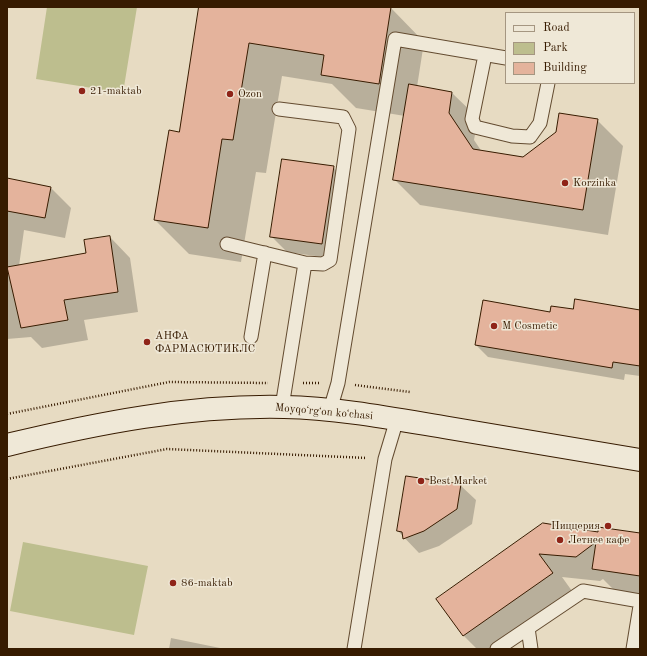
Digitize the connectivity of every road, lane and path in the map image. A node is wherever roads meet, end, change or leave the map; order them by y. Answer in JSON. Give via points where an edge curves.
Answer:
{"nodes":[{"id":1,"x":485,"y":55,"type":"junction"},
{"id":2,"x":505,"y":58,"type":"edge"},
{"id":3,"x":548,"y":84,"type":"edge"},
{"id":4,"x":279,"y":109,"type":"dead end"},
{"id":5,"x":227,"y":244,"type":"dead end"},
{"id":6,"x":265,"y":253,"type":"junction"},
{"id":7,"x":305,"y":263,"type":"junction"},
{"id":8,"x":251,"y":337,"type":"dead end"},
{"id":9,"x":282,"y":407,"type":"junction"},
{"id":10,"x":330,"y":410,"type":"junction"},
{"id":11,"x":397,"y":419,"type":"junction"},
{"id":12,"x":7,"y":445,"type":"edge"},
{"id":13,"x":386,"y":459,"type":"junction"},
{"id":14,"x":640,"y":460,"type":"edge"},
{"id":15,"x":7,"y":479,"type":"edge"},
{"id":16,"x":640,"y":601,"type":"edge"},
{"id":17,"x":640,"y":606,"type":"edge"},
{"id":18,"x":528,"y":628,"type":"junction"},
{"id":19,"x":354,"y":649,"type":"edge"},
{"id":20,"x":497,"y":649,"type":"edge"},
{"id":21,"x":531,"y":649,"type":"edge"},
{"id":22,"x":633,"y":649,"type":"edge"}],
"edges":[{"from":1,"to":2,"type":"lane"},
{"from":1,"to":3,"type":"lane","via":[[472,119],[475,128],[530,137],[540,123]]},
{"from":1,"to":10,"type":"lane","via":[[395,39],[338,383]]},
{"from":4,"to":7,"type":"lane","via":[[343,117],[349,129],[330,260],[324,264]]},
{"from":5,"to":6,"type":"lane"},
{"from":6,"to":7,"type":"lane"},
{"from":6,"to":8,"type":"lane"},
{"from":7,"to":9,"type":"lane"},
{"from":9,"to":10,"type":"main road","name":"Moyqoʻrgʻon koʻchasi"},
{"from":9,"to":12,"type":"main road","name":"Moyqoʻrgʻon koʻchasi","via":[[165,413],[85,426]]},
{"from":10,"to":11,"type":"main road","name":"Moyqoʻrgʻon koʻchasi"},
{"from":11,"to":13,"type":"lane"},
{"from":11,"to":14,"type":"main road","name":"Moyqoʻrgʻon koʻchasi"},
{"from":13,"to":15,"type":"path","via":[[167,449]]},
{"from":13,"to":19,"type":"lane"},
{"from":16,"to":18,"type":"lane","via":[[583,591]]},
{"from":17,"to":22,"type":"lane"},
{"from":18,"to":20,"type":"lane"},
{"from":18,"to":21,"type":"lane"}]}
